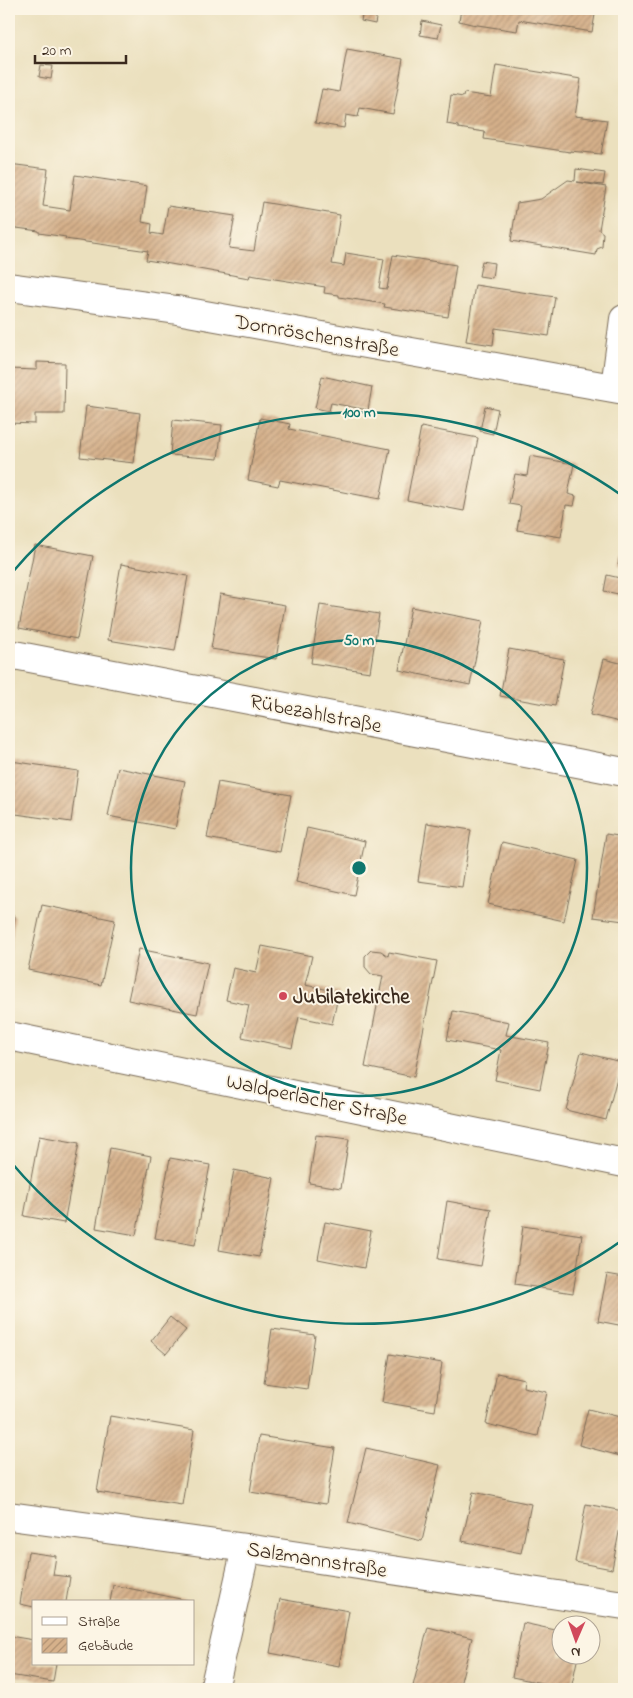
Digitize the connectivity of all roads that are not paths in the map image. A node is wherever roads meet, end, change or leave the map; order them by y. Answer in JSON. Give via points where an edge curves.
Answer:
{"nodes":[{"id":1,"x":9,"y":287,"type":"edge"},
{"id":2,"x":624,"y":319,"type":"edge"},
{"id":3,"x":620,"y":388,"type":"edge"},
{"id":4,"x":9,"y":654,"type":"edge"},
{"id":5,"x":624,"y":772,"type":"edge"},
{"id":6,"x":9,"y":1036,"type":"edge"},
{"id":7,"x":624,"y":1163,"type":"edge"},
{"id":8,"x":9,"y":1516,"type":"edge"},
{"id":9,"x":246,"y":1548,"type":"junction"},
{"id":10,"x":624,"y":1605,"type":"edge"},
{"id":11,"x":214,"y":1689,"type":"edge"}],
"edges":[{"from":1,"to":3,"type":"street","name":"Dornröschenstraße","via":[[177,310]]},
{"from":2,"to":3,"type":"street"},
{"from":4,"to":5,"type":"street","name":"Rübezahlstraße"},
{"from":6,"to":7,"type":"street","name":"Waldperlacher Straße"},
{"from":8,"to":9,"type":"street","name":"Salzmannstraße"},
{"from":9,"to":10,"type":"street","name":"Salzmannstraße"},
{"from":9,"to":11,"type":"street"}]}
